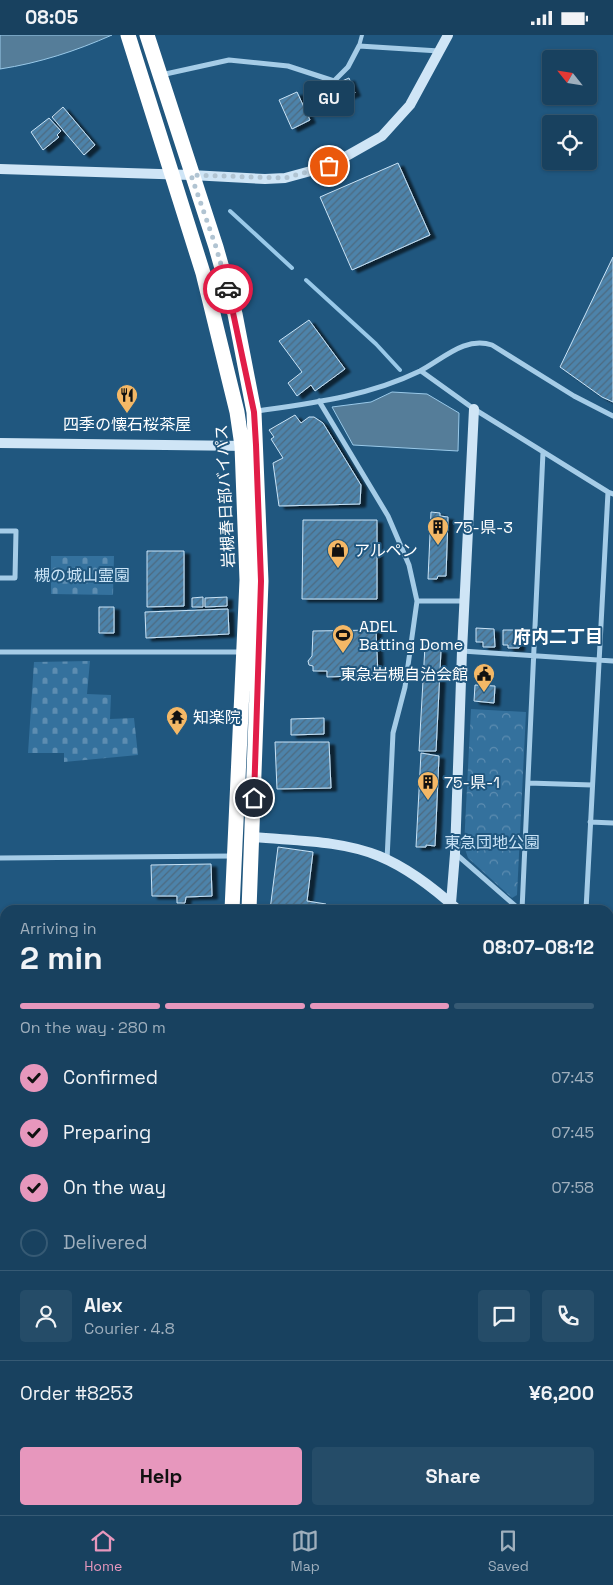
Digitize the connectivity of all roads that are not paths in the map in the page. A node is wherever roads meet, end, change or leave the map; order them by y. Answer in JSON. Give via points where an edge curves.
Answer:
{"nodes":[{"id":1,"x":128,"y":35,"type":"edge"},
{"id":2,"x":148,"y":35,"type":"edge"},
{"id":3,"x":362,"y":35,"type":"edge"},
{"id":4,"x":448,"y":35,"type":"edge"},
{"id":5,"x":359,"y":46,"type":"junction"},
{"id":6,"x":439,"y":51,"type":"junction"},
{"id":7,"x":160,"y":76,"type":"junction"},
{"id":8,"x":0,"y":169,"type":"edge"},
{"id":9,"x":170,"y":174,"type":"junction"},
{"id":10,"x":191,"y":175,"type":"junction"},
{"id":11,"x":421,"y":371,"type":"junction"},
{"id":12,"x":319,"y":401,"type":"junction"},
{"id":13,"x":474,"y":409,"type":"junction"},
{"id":14,"x":237,"y":412,"type":"junction"},
{"id":15,"x":254,"y":412,"type":"junction"},
{"id":16,"x":613,"y":416,"type":"edge"},
{"id":17,"x":0,"y":443,"type":"edge"},
{"id":18,"x":249,"y":446,"type":"junction"},
{"id":19,"x":542,"y":451,"type":"junction"},
{"id":20,"x":610,"y":493,"type":"edge"},
{"id":21,"x":0,"y":531,"type":"edge"},
{"id":22,"x":0,"y":578,"type":"edge"},
{"id":23,"x":417,"y":601,"type":"junction"},
{"id":24,"x":465,"y":601,"type":"junction"},
{"id":25,"x":462,"y":651,"type":"junction"},
{"id":26,"x":0,"y":652,"type":"edge"},
{"id":27,"x":244,"y":652,"type":"junction"},
{"id":28,"x":533,"y":655,"type":"junction"},
{"id":29,"x":599,"y":660,"type":"junction"},
{"id":30,"x":613,"y":661,"type":"edge"},
{"id":31,"x":528,"y":783,"type":"junction"},
{"id":32,"x":592,"y":785,"type":"junction"},
{"id":33,"x":590,"y":822,"type":"junction"},
{"id":34,"x":613,"y":823,"type":"edge"},
{"id":35,"x":253,"y":837,"type":"junction"},
{"id":36,"x":455,"y":854,"type":"junction"},
{"id":37,"x":234,"y":856,"type":"junction"},
{"id":38,"x":0,"y":858,"type":"edge"},
{"id":39,"x":387,"y":860,"type":"junction"},
{"id":40,"x":232,"y":905,"type":"edge"},
{"id":41,"x":249,"y":905,"type":"edge"},
{"id":42,"x":452,"y":905,"type":"edge"},
{"id":43,"x":455,"y":905,"type":"edge"},
{"id":44,"x":515,"y":905,"type":"edge"},
{"id":45,"x":521,"y":905,"type":"edge"},
{"id":46,"x":586,"y":905,"type":"edge"}],
"edges":[{"from":1,"to":9,"type":"highway","name":"岩槻春日部バイパス"},
{"from":2,"to":7,"type":"highway","name":"岩槻春日部バイパス"},
{"from":3,"to":5,"type":"lane"},
{"from":4,"to":6,"type":"street"},
{"from":5,"to":6,"type":"street"},
{"from":5,"to":7,"type":"street","via":[[348,67],[334,81],[288,66],[229,60]]},
{"from":6,"to":10,"type":"street","via":[[410,105],[382,136],[329,166],[285,178]]},
{"from":7,"to":10,"type":"highway","name":"岩槻春日部バイパス"},
{"from":8,"to":9,"type":"street"},
{"from":9,"to":10,"type":"street"},
{"from":9,"to":14,"type":"highway","name":"岩槻春日部バイパス","via":[[203,273]]},
{"from":10,"to":15,"type":"highway","name":"岩槻春日部バイパス","via":[[235,314]]},
{"from":11,"to":12,"type":"street","via":[[359,394]]},
{"from":11,"to":13,"type":"street"},
{"from":11,"to":16,"type":"street","via":[[470,343],[482,342]]},
{"from":12,"to":15,"type":"street"},
{"from":12,"to":23,"type":"street","via":[[388,516],[408,565]]},
{"from":13,"to":19,"type":"street"},
{"from":13,"to":24,"type":"street"},
{"from":14,"to":15,"type":"street"},
{"from":14,"to":18,"type":"highway","name":"岩槻春日部バイパス"},
{"from":15,"to":18,"type":"highway","name":"岩槻春日部バイパス"},
{"from":17,"to":18,"type":"street"},
{"from":18,"to":27,"type":"highway","name":"岩槻春日部バイパス"},
{"from":18,"to":35,"type":"highway","name":"岩槻春日部バイパス","via":[[261,581]]},
{"from":19,"to":20,"type":"street"},
{"from":19,"to":28,"type":"street"},
{"from":20,"to":29,"type":"street"},
{"from":21,"to":22,"type":"street","via":[[16,531],[15,578]]},
{"from":23,"to":24,"type":"street"},
{"from":23,"to":39,"type":"street","via":[[405,687],[394,733]]},
{"from":24,"to":25,"type":"street"},
{"from":25,"to":28,"type":"street"},
{"from":25,"to":36,"type":"street"},
{"from":26,"to":27,"type":"street"},
{"from":27,"to":37,"type":"highway","name":"岩槻春日部バイパス"},
{"from":28,"to":29,"type":"street"},
{"from":28,"to":31,"type":"street"},
{"from":29,"to":30,"type":"street"},
{"from":29,"to":32,"type":"street"},
{"from":31,"to":32,"type":"street"},
{"from":31,"to":45,"type":"street"},
{"from":32,"to":33,"type":"street"},
{"from":33,"to":34,"type":"street"},
{"from":33,"to":46,"type":"street"},
{"from":35,"to":39,"type":"street","via":[[343,846]]},
{"from":35,"to":41,"type":"highway","name":"岩槻春日部バイパス"},
{"from":36,"to":43,"type":"street"},
{"from":36,"to":44,"type":"street"},
{"from":37,"to":38,"type":"street"},
{"from":37,"to":40,"type":"highway","name":"岩槻春日部バイパス"},
{"from":39,"to":42,"type":"street","via":[[422,881]]}]}
